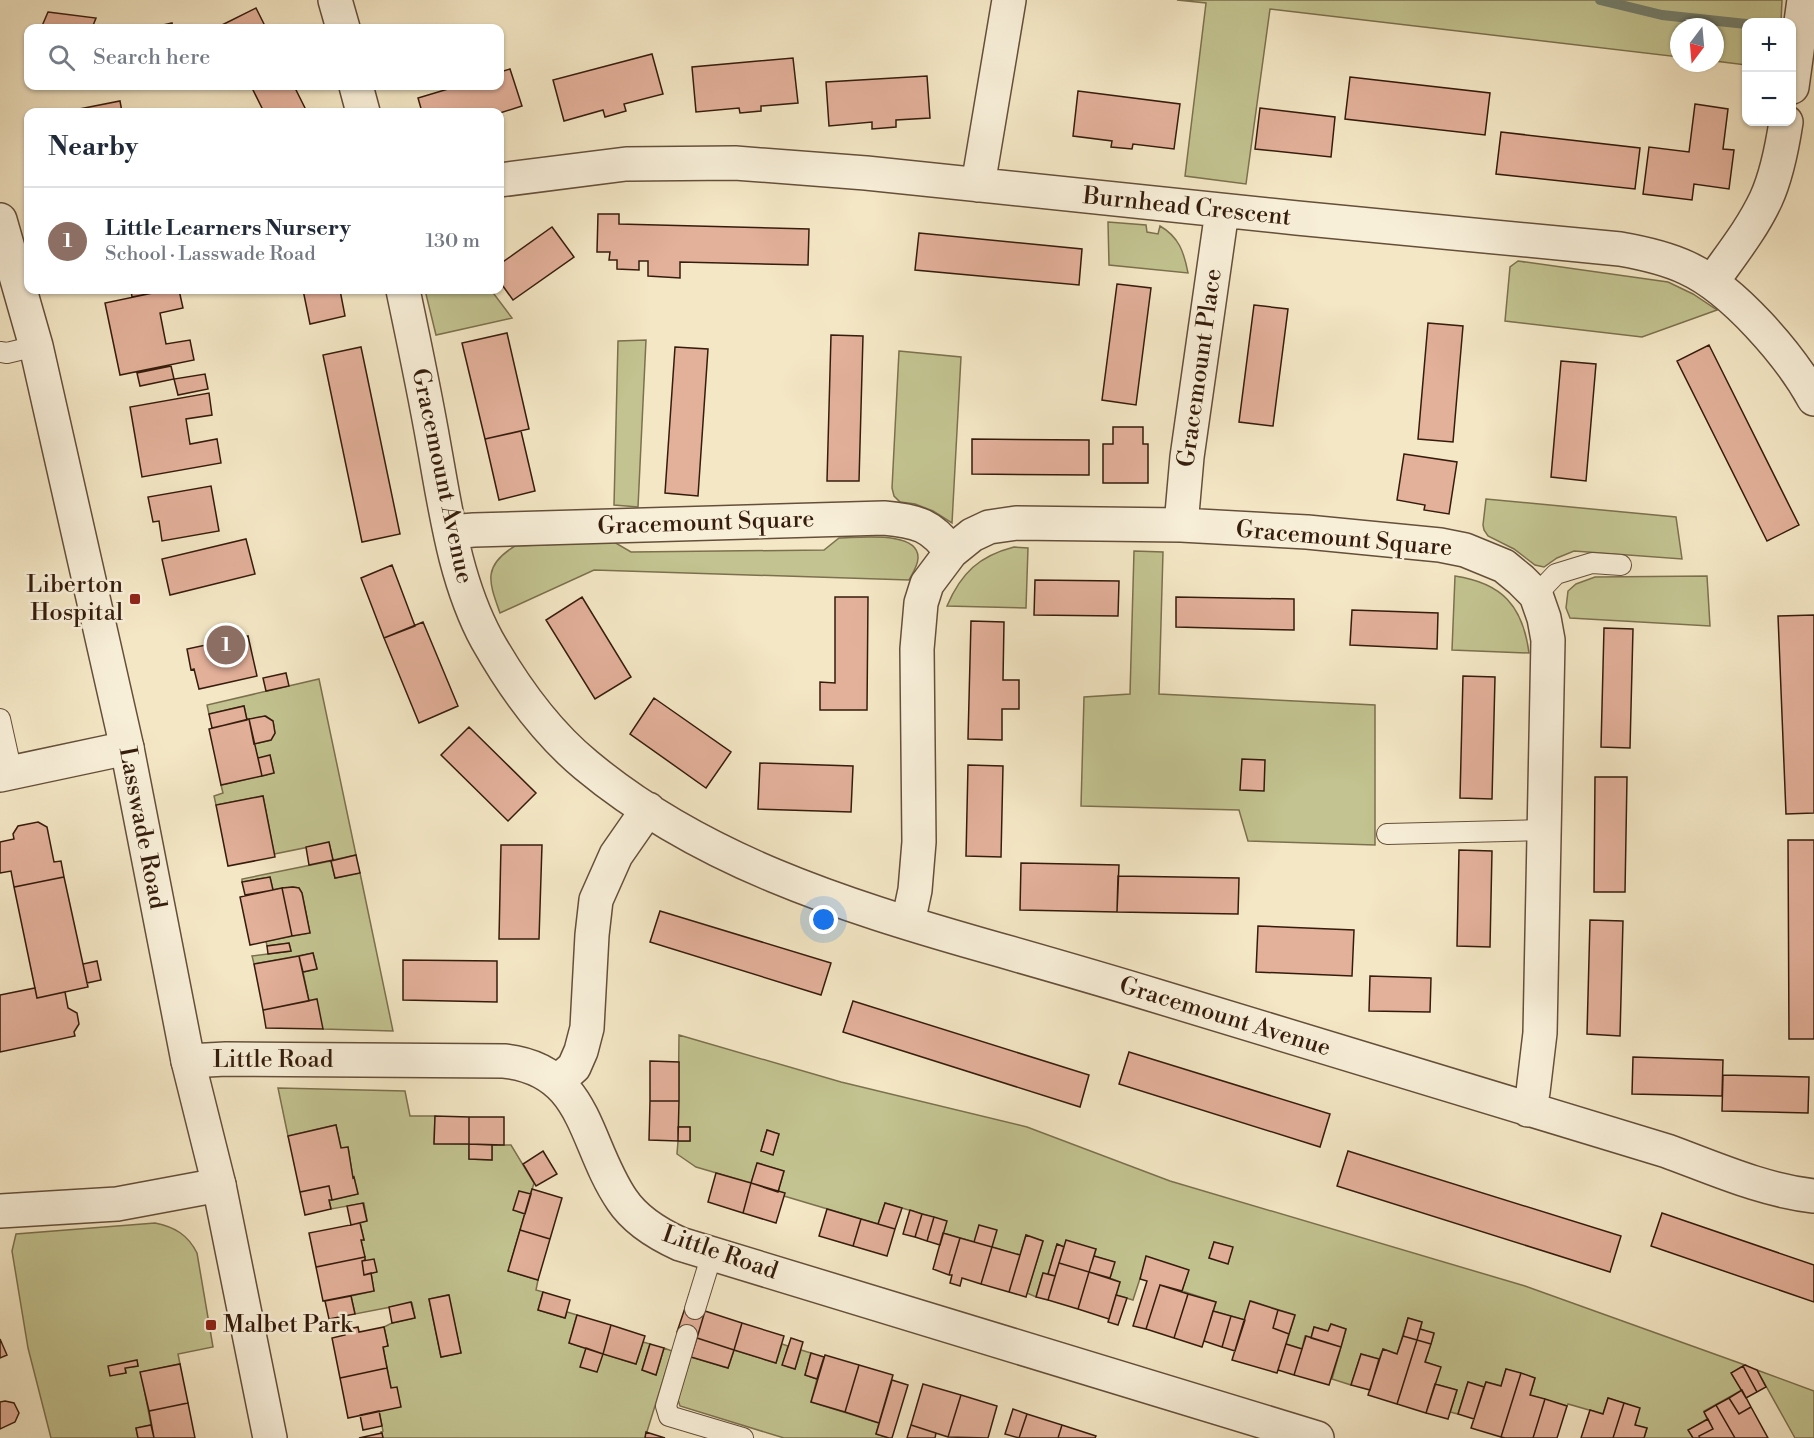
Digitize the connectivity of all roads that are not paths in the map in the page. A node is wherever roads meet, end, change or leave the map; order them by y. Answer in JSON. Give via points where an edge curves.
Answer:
{"nodes":[{"id":1,"x":335,"y":0,"type":"edge"},
{"id":2,"x":1009,"y":0,"type":"edge"},
{"id":3,"x":1804,"y":6,"type":"edge"},
{"id":4,"x":342,"y":24,"type":"edge"},
{"id":5,"x":1794,"y":72,"type":"edge"},
{"id":6,"x":357,"y":90,"type":"edge"},
{"id":7,"x":362,"y":108,"type":"edge"},
{"id":8,"x":1785,"y":126,"type":"edge"},
{"id":9,"x":504,"y":179,"type":"edge"},
{"id":10,"x":978,"y":185,"type":"junction"},
{"id":11,"x":1222,"y":211,"type":"junction"},
{"id":12,"x":0,"y":220,"type":"edge"},
{"id":13,"x":1712,"y":282,"type":"junction"},
{"id":14,"x":404,"y":294,"type":"edge"},
{"id":15,"x":36,"y":346,"type":"junction"},
{"id":16,"x":0,"y":352,"type":"edge"},
{"id":17,"x":1814,"y":399,"type":"edge"},
{"id":18,"x":1181,"y":525,"type":"junction"},
{"id":19,"x":450,"y":532,"type":"junction"},
{"id":20,"x":951,"y":552,"type":"junction"},
{"id":21,"x":1621,"y":565,"type":"dead end"},
{"id":22,"x":1536,"y":595,"type":"junction"},
{"id":23,"x":0,"y":719,"type":"edge"},
{"id":24,"x":127,"y":748,"type":"junction"},
{"id":25,"x":6,"y":774,"type":"edge"},
{"id":26,"x":648,"y":809,"type":"junction"},
{"id":27,"x":1544,"y":830,"type":"junction"},
{"id":28,"x":1387,"y":834,"type":"dead end"},
{"id":29,"x":908,"y":923,"type":"junction"},
{"id":30,"x":188,"y":1061,"type":"junction"},
{"id":31,"x":557,"y":1082,"type":"junction"},
{"id":32,"x":1528,"y":1110,"type":"junction"},
{"id":33,"x":219,"y":1185,"type":"junction"},
{"id":34,"x":1814,"y":1196,"type":"edge"},
{"id":35,"x":0,"y":1211,"type":"edge"},
{"id":36,"x":712,"y":1254,"type":"junction"},
{"id":37,"x":695,"y":1309,"type":"dead end"},
{"id":38,"x":687,"y":1335,"type":"dead end"},
{"id":39,"x":270,"y":1438,"type":"edge"},
{"id":40,"x":743,"y":1438,"type":"edge"},
{"id":41,"x":1317,"y":1438,"type":"edge"}],
"edges":[{"from":1,"to":4,"type":"street"},
{"from":2,"to":10,"type":"street"},
{"from":3,"to":5,"type":"street"},
{"from":6,"to":7,"type":"street"},
{"from":8,"to":13,"type":"street","via":[[1766,200]]},
{"from":9,"to":10,"type":"street","name":"Burnhead Crescent","via":[[626,164],[735,164]]},
{"from":10,"to":11,"type":"street","name":"Burnhead Crescent"},
{"from":11,"to":13,"type":"street","name":"Burnhead Crescent","via":[[1620,249],[1653,255]]},
{"from":11,"to":18,"type":"street","name":"Gracemount Place"},
{"from":12,"to":15,"type":"street","name":"Lasswade Road"},
{"from":13,"to":17,"type":"street","name":"Burnhead Crescent","via":[[1766,333]]},
{"from":14,"to":19,"type":"street","name":"Gracemount Avenue"},
{"from":15,"to":16,"type":"lane"},
{"from":15,"to":24,"type":"street","name":"Lasswade Road"},
{"from":18,"to":20,"type":"street","name":"Gracemount Square","via":[[1016,523],[989,527]]},
{"from":18,"to":22,"type":"street","name":"Gracemount Square","via":[[1440,545],[1465,550],[1503,566]]},
{"from":19,"to":20,"type":"street","name":"Gracemount Square","via":[[884,518],[918,523],[942,540]]},
{"from":19,"to":26,"type":"street","name":"Gracemount Avenue","via":[[464,588],[487,639],[520,692],[585,764]]},
{"from":20,"to":29,"type":"street","name":"Gracemount Square","via":[[927,584],[921,603],[917,649],[919,842]]},
{"from":21,"to":22,"type":"lane","via":[[1592,563],[1556,574]]},
{"from":22,"to":27,"type":"street","name":"Gracemount Square","via":[[1548,640]]},
{"from":23,"to":25,"type":"lane"},
{"from":24,"to":25,"type":"street"},
{"from":24,"to":30,"type":"street","name":"Lasswade Road"},
{"from":26,"to":29,"type":"street","name":"Gracemount Avenue","via":[[711,847],[770,874]]},
{"from":26,"to":31,"type":"street","via":[[616,855],[596,900],[587,1028],[574,1067]]},
{"from":27,"to":28,"type":"lane"},
{"from":27,"to":32,"type":"street","name":"Gracemount Square","via":[[1540,1033]]},
{"from":29,"to":32,"type":"street","name":"Gracemount Avenue"},
{"from":30,"to":31,"type":"street","name":"Little Road","via":[[504,1061],[532,1066]]},
{"from":30,"to":33,"type":"street","name":"Lasswade Road"},
{"from":31,"to":36,"type":"street","name":"Little Road","via":[[576,1104],[623,1202],[662,1236]]},
{"from":32,"to":34,"type":"street","name":"Gracemount Avenue","via":[[1667,1152],[1760,1186]]},
{"from":33,"to":35,"type":"street","via":[[117,1204]]},
{"from":33,"to":39,"type":"street","name":"Lasswade Road"},
{"from":36,"to":37,"type":"lane"},
{"from":36,"to":41,"type":"street","name":"Little Road"},
{"from":38,"to":40,"type":"lane","via":[[666,1406],[669,1416]]}]}
